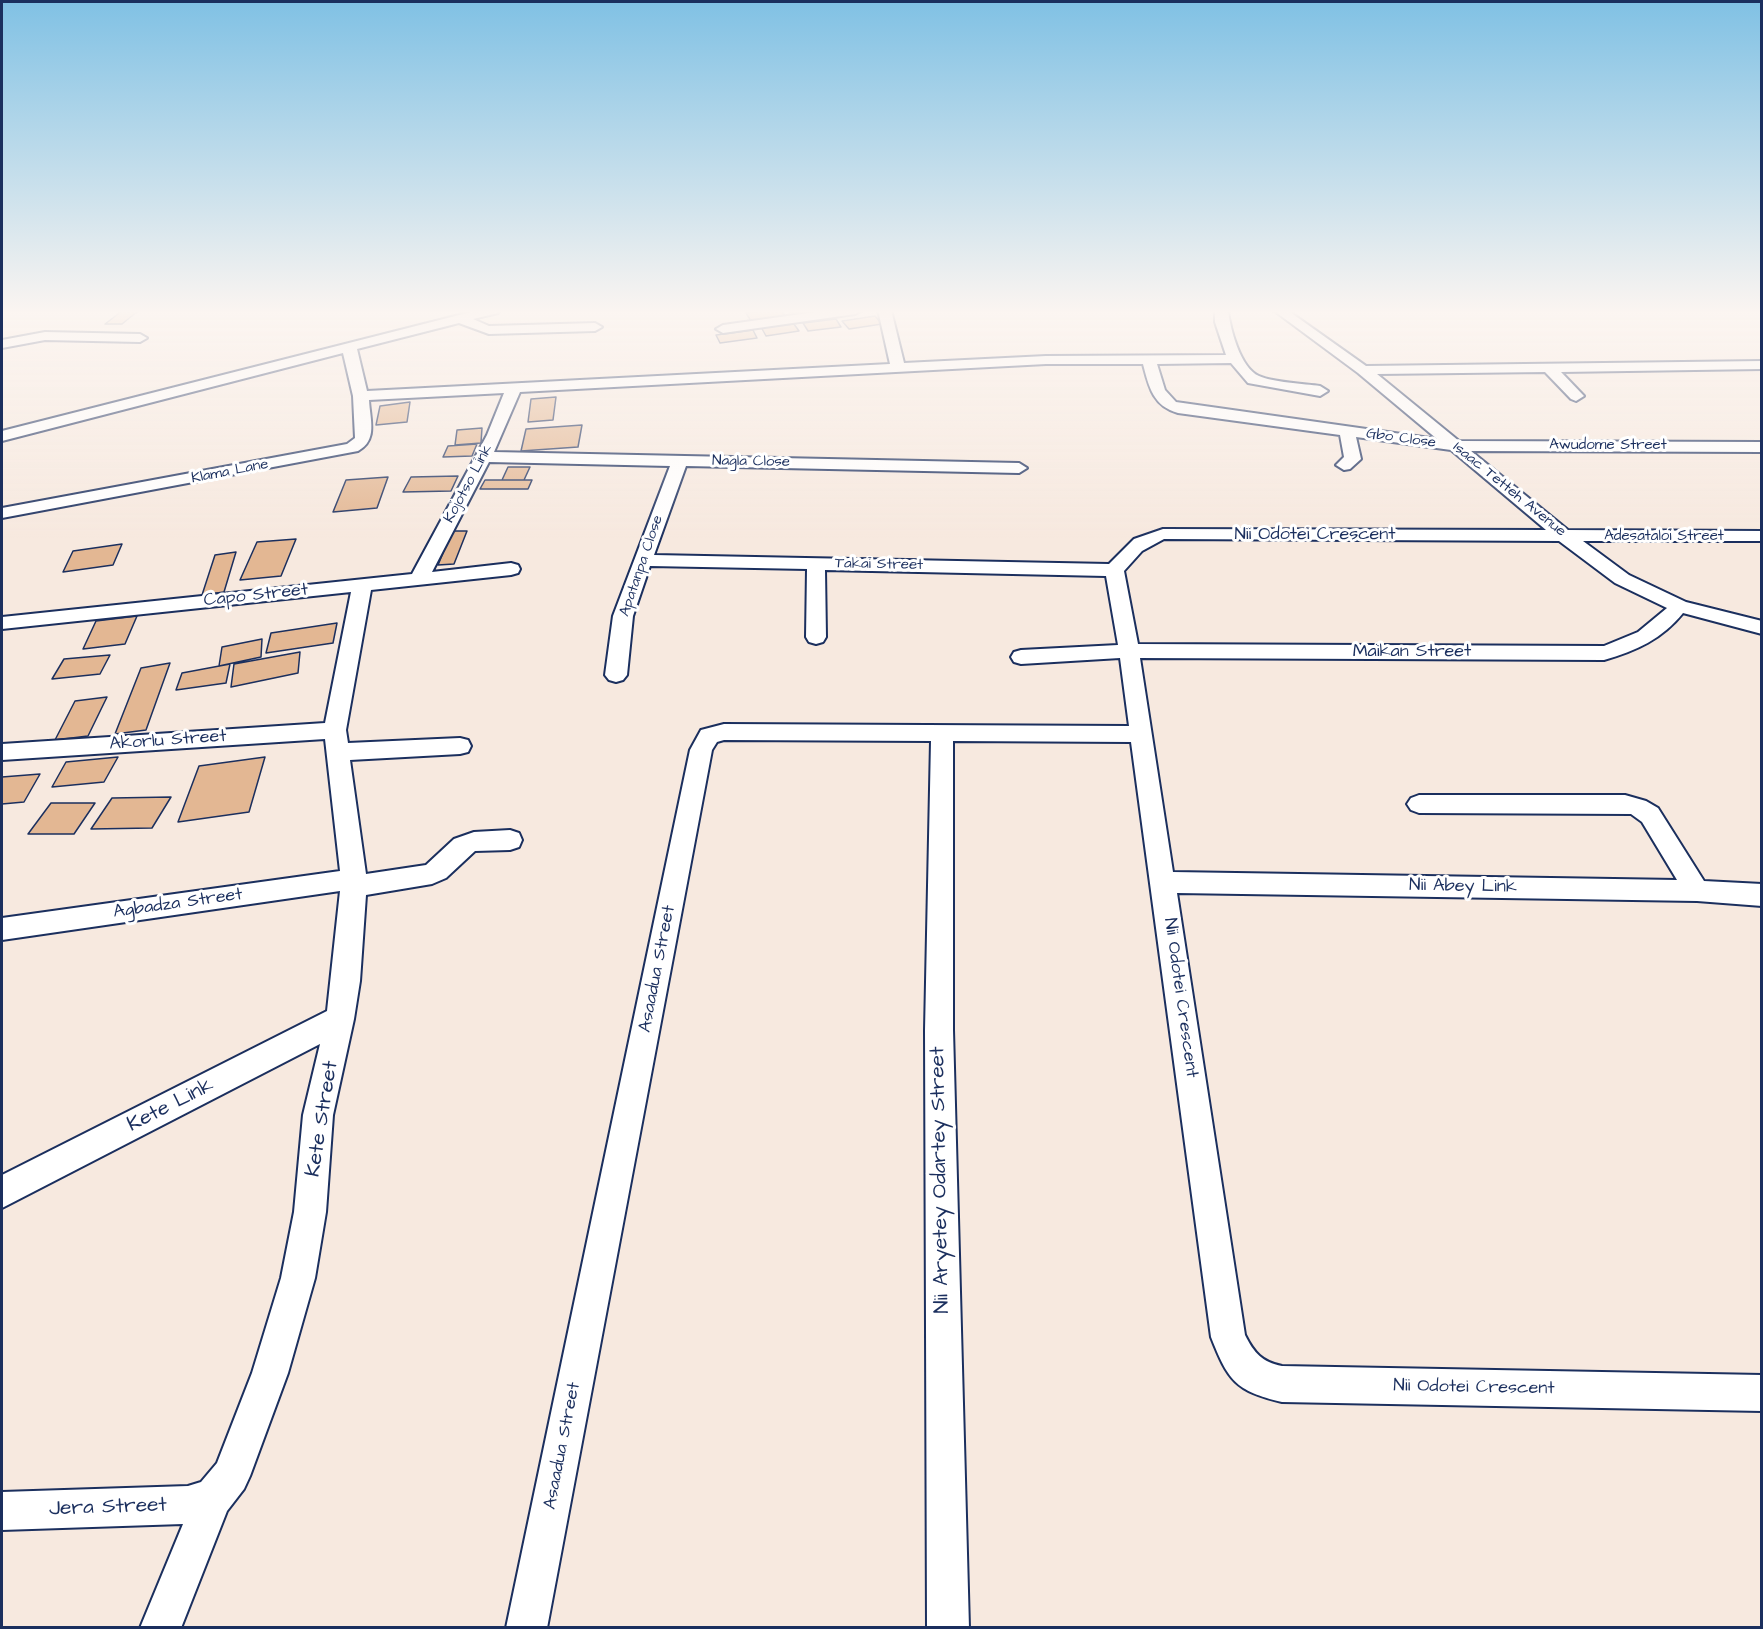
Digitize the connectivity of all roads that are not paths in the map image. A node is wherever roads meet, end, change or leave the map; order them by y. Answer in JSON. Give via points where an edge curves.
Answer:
{"nodes":[{"id":1,"x":195,"y":386,"type":"edge"},
{"id":2,"x":359,"y":386,"type":"edge"},
{"id":3,"x":552,"y":386,"type":"edge"},
{"id":4,"x":1157,"y":386,"type":"edge"},
{"id":5,"x":1290,"y":386,"type":"edge"},
{"id":6,"x":1382,"y":386,"type":"edge"},
{"id":7,"x":1567,"y":386,"type":"edge"},
{"id":8,"x":514,"y":388,"type":"junction"},
{"id":9,"x":1320,"y":391,"type":"dead end"},
{"id":10,"x":361,"y":396,"type":"junction"},
{"id":11,"x":1576,"y":396,"type":"dead end"},
{"id":12,"x":1347,"y":431,"type":"junction"},
{"id":13,"x":2,"y":436,"type":"edge"},
{"id":14,"x":1455,"y":446,"type":"junction"},
{"id":15,"x":1761,"y":447,"type":"edge"},
{"id":16,"x":483,"y":457,"type":"junction"},
{"id":17,"x":680,"y":461,"type":"junction"},
{"id":18,"x":1344,"y":465,"type":"dead end"},
{"id":19,"x":1018,"y":468,"type":"dead end"},
{"id":20,"x":2,"y":513,"type":"edge"},
{"id":21,"x":1761,"y":536,"type":"edge"},
{"id":22,"x":1566,"y":537,"type":"junction"},
{"id":23,"x":643,"y":560,"type":"junction"},
{"id":24,"x":816,"y":564,"type":"junction"},
{"id":25,"x":511,"y":569,"type":"dead end"},
{"id":26,"x":1114,"y":570,"type":"junction"},
{"id":27,"x":420,"y":578,"type":"junction"},
{"id":28,"x":362,"y":585,"type":"junction"},
{"id":29,"x":1679,"y":606,"type":"junction"},
{"id":30,"x":3,"y":624,"type":"edge"},
{"id":31,"x":1761,"y":628,"type":"edge"},
{"id":32,"x":816,"y":638,"type":"dead end"},
{"id":33,"x":1129,"y":651,"type":"junction"},
{"id":34,"x":1021,"y":657,"type":"dead end"},
{"id":35,"x":616,"y":675,"type":"dead end"},
{"id":36,"x":942,"y":733,"type":"junction"},
{"id":37,"x":1140,"y":734,"type":"junction"},
{"id":38,"x":337,"y":741,"type":"junction"},
{"id":39,"x":460,"y":746,"type":"dead end"},
{"id":40,"x":2,"y":752,"type":"edge"},
{"id":41,"x":1419,"y":804,"type":"dead end"},
{"id":42,"x":510,"y":840,"type":"dead end"},
{"id":43,"x":1164,"y":882,"type":"junction"},
{"id":44,"x":353,"y":883,"type":"junction"},
{"id":45,"x":1697,"y":891,"type":"junction"},
{"id":46,"x":1761,"y":895,"type":"edge"},
{"id":47,"x":2,"y":929,"type":"edge"},
{"id":48,"x":340,"y":1020,"type":"junction"},
{"id":49,"x":2,"y":1192,"type":"edge"},
{"id":50,"x":1761,"y":1394,"type":"edge"},
{"id":51,"x":213,"y":1498,"type":"junction"},
{"id":52,"x":2,"y":1511,"type":"edge"},
{"id":53,"x":160,"y":1628,"type":"edge"},
{"id":54,"x":526,"y":1628,"type":"edge"},
{"id":55,"x":948,"y":1628,"type":"edge"}],
"edges":[{"from":1,"to":13,"type":"street"},
{"from":2,"to":10,"type":"street","name":"Klama Lane"},
{"from":3,"to":8,"type":"street"},
{"from":4,"to":12,"type":"street","name":"Gbo Close","via":[[1162,402],[1169,406]]},
{"from":5,"to":9,"type":"street"},
{"from":6,"to":14,"type":"street","name":"Isaac Tetteh Avenue"},
{"from":7,"to":11,"type":"street"},
{"from":8,"to":10,"type":"street"},
{"from":8,"to":16,"type":"street","name":"Kojotso Link"},
{"from":10,"to":20,"type":"street","name":"Klama Lane","via":[[363,438],[351,448]]},
{"from":12,"to":14,"type":"street","name":"Gbo Close"},
{"from":12,"to":18,"type":"street","via":[[1353,459]]},
{"from":14,"to":15,"type":"street","name":"Awudome Street","via":[[1598,446],[1619,460],[1678,459],[1668,446]]},
{"from":14,"to":22,"type":"street","name":"Isaac Tetteh Avenue"},
{"from":16,"to":17,"type":"street","name":"Nagla Close"},
{"from":16,"to":27,"type":"street","name":"Kojotso Link"},
{"from":17,"to":19,"type":"street","name":"Nagla Close"},
{"from":17,"to":23,"type":"street","name":"Apatanpa Close"},
{"from":21,"to":22,"type":"street","name":"Adesataloi Street"},
{"from":22,"to":26,"type":"street","name":"Nii Odotei Crescent","via":[[1163,534],[1135,545]]},
{"from":22,"to":29,"type":"street","name":"Isaac Tetteh Avenue","via":[[1622,579]]},
{"from":23,"to":24,"type":"street","name":"Takai Street"},
{"from":23,"to":35,"type":"street","name":"Apatanpa Close","via":[[623,616]]},
{"from":24,"to":26,"type":"street","name":"Takai Street"},
{"from":24,"to":32,"type":"street"},
{"from":25,"to":27,"type":"street","name":"Capo Street"},
{"from":26,"to":33,"type":"street","name":"Nii Odotei Crescent"},
{"from":27,"to":28,"type":"street","name":"Capo Street"},
{"from":28,"to":30,"type":"street","name":"Capo Street"},
{"from":28,"to":38,"type":"street","name":"Kete Street"},
{"from":29,"to":31,"type":"street","name":"Isaac Tetteh Avenue"},
{"from":29,"to":33,"type":"street","name":"Maikan Street","via":[[1648,637],[1604,653]]},
{"from":33,"to":34,"type":"street","name":"Maikan Street"},
{"from":33,"to":37,"type":"street","name":"Nii Odotei Crescent"},
{"from":36,"to":37,"type":"street","name":"Asaadua Street"},
{"from":36,"to":54,"type":"street","name":"Asaadua Street","via":[[724,732],[709,736],[701,750]]},
{"from":36,"to":55,"type":"street","name":"Nii Aryetey Odartey Street","via":[[939,1030]]},
{"from":37,"to":43,"type":"street","name":"Nii Odotei Crescent"},
{"from":38,"to":39,"type":"street","name":"Akorlu Street"},
{"from":38,"to":40,"type":"street","name":"Akorlu Street"},
{"from":38,"to":44,"type":"street","name":"Kete Street"},
{"from":41,"to":45,"type":"street","via":[[1638,807],[1650,815]]},
{"from":42,"to":44,"type":"street","name":"Agbadza Street","via":[[463,846],[432,874]]},
{"from":43,"to":45,"type":"street","name":"Nii Abey Link"},
{"from":43,"to":50,"type":"street","name":"Nii Odotei Crescent","via":[[1228,1337],[1241,1366],[1262,1380],[1282,1384]]},
{"from":44,"to":47,"type":"street","name":"Agbadza Street"},
{"from":44,"to":48,"type":"street","name":"Kete Street"},
{"from":45,"to":46,"type":"street","name":"Nii Abey Link"},
{"from":48,"to":49,"type":"street","name":"Kete Link"},
{"from":48,"to":51,"type":"street","name":"Kete Street","via":[[318,1115],[310,1212],[298,1278],[270,1373],[231,1476]]},
{"from":51,"to":52,"type":"street","name":"Jera Street","via":[[188,1505]]},
{"from":51,"to":53,"type":"street","name":"Kete Street"}]}
